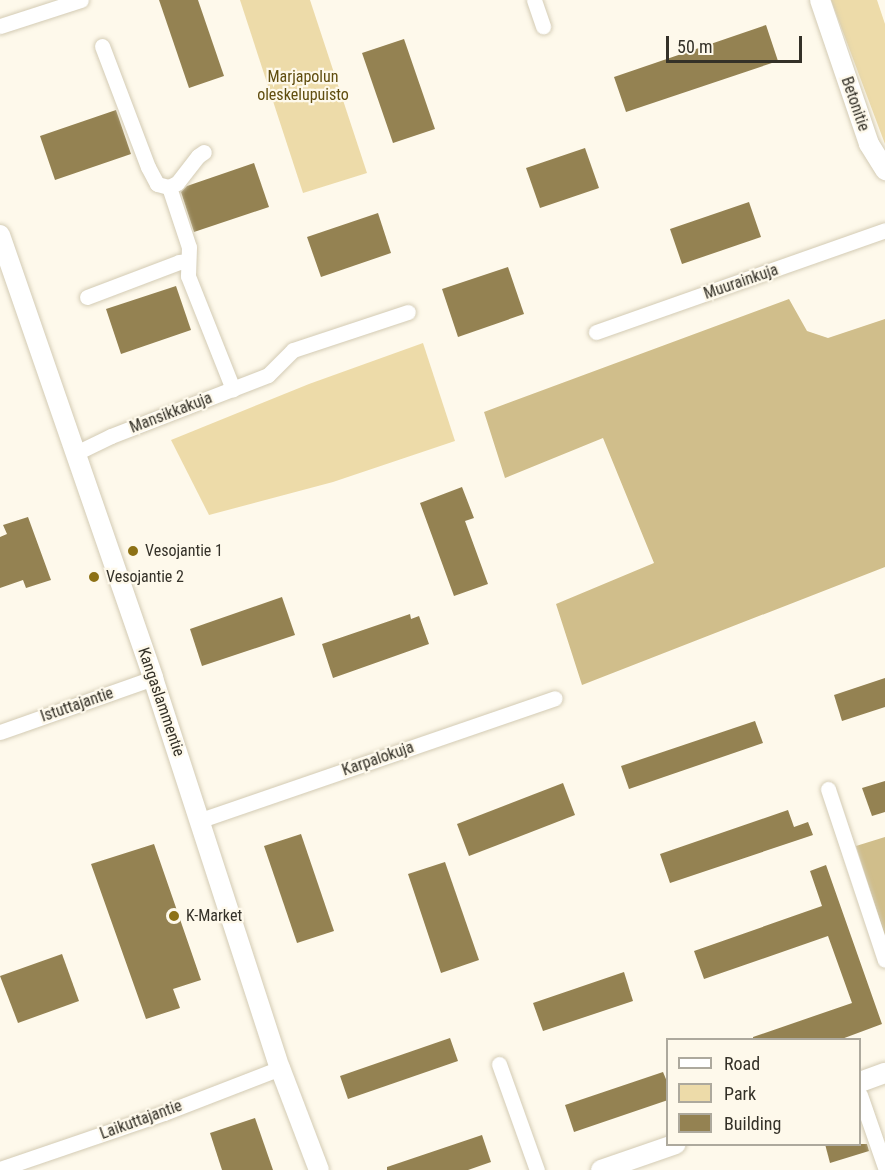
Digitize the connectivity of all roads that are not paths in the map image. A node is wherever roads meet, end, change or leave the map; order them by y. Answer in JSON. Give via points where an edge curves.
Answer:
{"nodes":[{"id":1,"x":81,"y":0,"type":"edge"},
{"id":2,"x":534,"y":0,"type":"edge"},
{"id":3,"x":820,"y":0,"type":"edge"},
{"id":4,"x":0,"y":26,"type":"edge"},
{"id":5,"x":543,"y":26,"type":"dead end"},
{"id":6,"x":102,"y":46,"type":"dead end"},
{"id":7,"x":204,"y":152,"type":"dead end"},
{"id":8,"x":885,"y":170,"type":"edge"},
{"id":9,"x":169,"y":187,"type":"junction"},
{"id":10,"x":885,"y":230,"type":"edge"},
{"id":11,"x":0,"y":235,"type":"edge"},
{"id":12,"x":188,"y":261,"type":"junction"},
{"id":13,"x":87,"y":297,"type":"dead end"},
{"id":14,"x":408,"y":312,"type":"dead end"},
{"id":15,"x":597,"y":333,"type":"dead end"},
{"id":16,"x":233,"y":389,"type":"junction"},
{"id":17,"x":76,"y":453,"type":"junction"},
{"id":18,"x":153,"y":678,"type":"junction"},
{"id":19,"x":555,"y":698,"type":"dead end"},
{"id":20,"x":0,"y":732,"type":"edge"},
{"id":21,"x":828,"y":789,"type":"dead end"},
{"id":22,"x":201,"y":820,"type":"junction"},
{"id":23,"x":885,"y":960,"type":"edge"},
{"id":24,"x":499,"y":1064,"type":"dead end"},
{"id":25,"x":280,"y":1068,"type":"junction"},
{"id":26,"x":885,"y":1073,"type":"edge"},
{"id":27,"x":861,"y":1082,"type":"edge"},
{"id":28,"x":861,"y":1098,"type":"edge"},
{"id":29,"x":672,"y":1146,"type":"edge"},
{"id":30,"x":636,"y":1164,"type":"edge"},
{"id":31,"x":885,"y":1167,"type":"edge"},
{"id":32,"x":0,"y":1169,"type":"edge"},
{"id":33,"x":319,"y":1170,"type":"edge"},
{"id":34,"x":537,"y":1170,"type":"edge"},
{"id":35,"x":601,"y":1170,"type":"edge"}],
"edges":[{"from":1,"to":4,"type":"street"},
{"from":2,"to":5,"type":"street"},
{"from":3,"to":8,"type":"street","name":"Betonitie","via":[[869,144]]},
{"from":6,"to":9,"type":"street","via":[[152,178]]},
{"from":7,"to":9,"type":"street"},
{"from":9,"to":12,"type":"street","via":[[189,247]]},
{"from":10,"to":15,"type":"street","name":"Muurainkuja"},
{"from":11,"to":17,"type":"street","name":"Kangaslammentie"},
{"from":12,"to":13,"type":"street"},
{"from":12,"to":16,"type":"street","via":[[188,276]]},
{"from":14,"to":16,"type":"street","name":"Mansikkakuja","via":[[293,350],[268,375]]},
{"from":16,"to":17,"type":"street","name":"Mansikkakuja"},
{"from":17,"to":18,"type":"street","name":"Kangaslammentie"},
{"from":18,"to":20,"type":"street","name":"Istuttajantie"},
{"from":18,"to":22,"type":"street","name":"Kangaslammentie"},
{"from":19,"to":22,"type":"street","name":"Karpalokuja"},
{"from":21,"to":23,"type":"street"},
{"from":22,"to":25,"type":"street","name":"Kangaslammentie"},
{"from":24,"to":34,"type":"street"},
{"from":25,"to":32,"type":"street","name":"Laikuttajantie"},
{"from":25,"to":33,"type":"street","name":"Kangaslammentie"},
{"from":26,"to":27,"type":"street"},
{"from":28,"to":31,"type":"street"},
{"from":29,"to":30,"type":"street"},
{"from":30,"to":35,"type":"street"}]}
